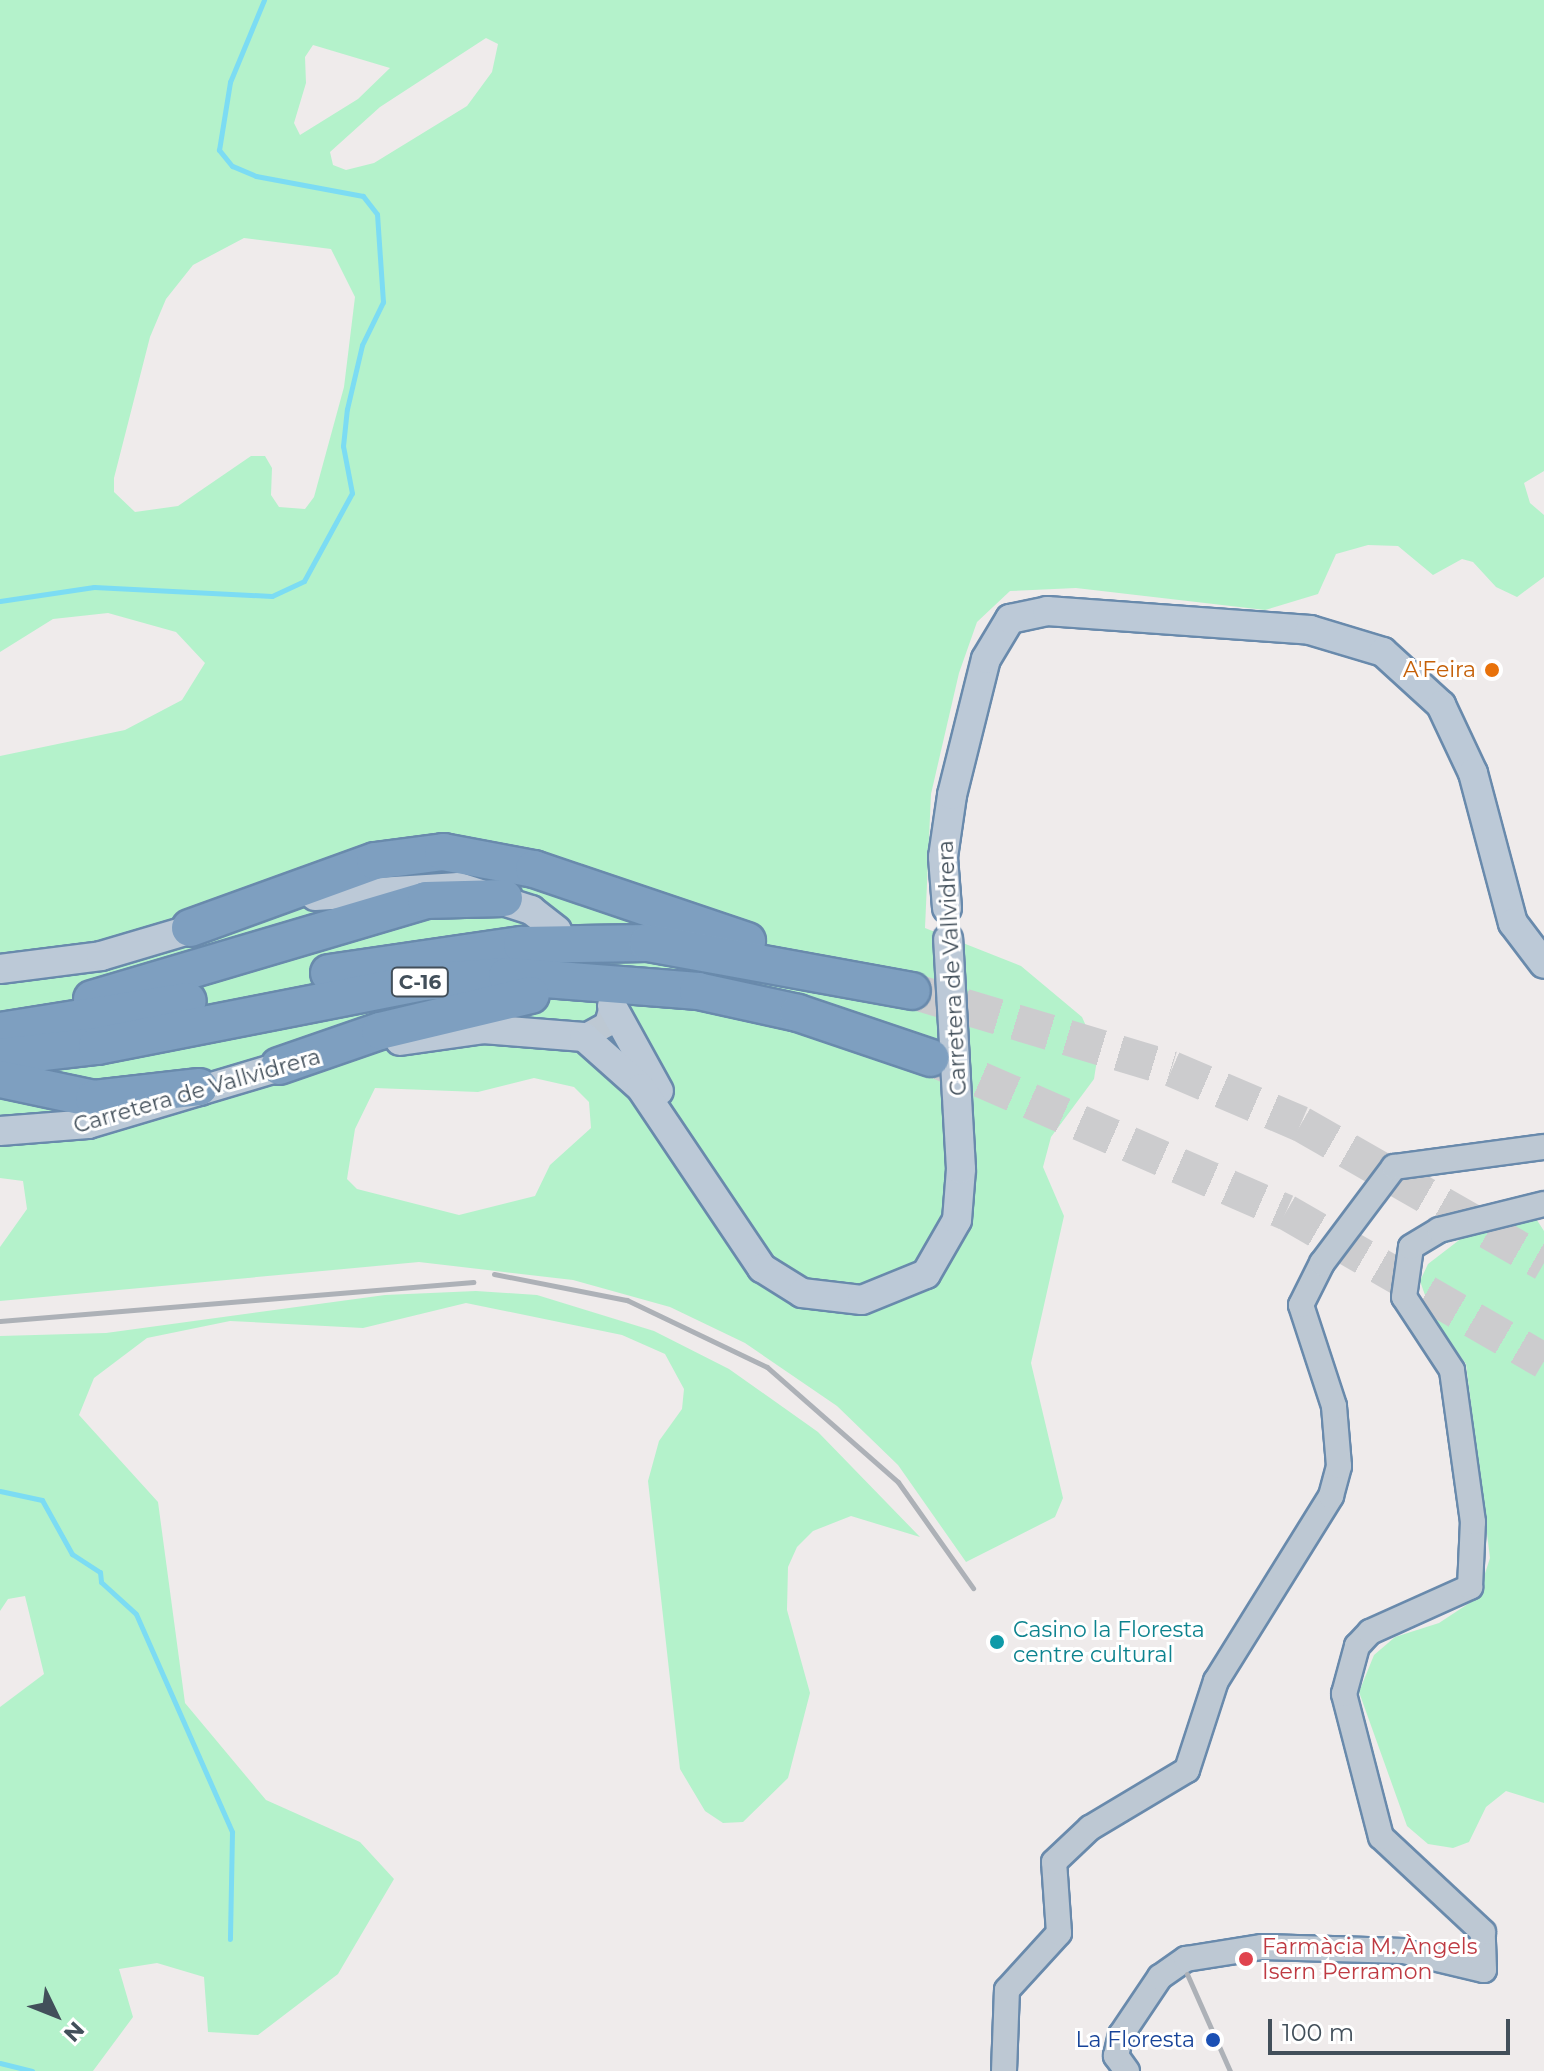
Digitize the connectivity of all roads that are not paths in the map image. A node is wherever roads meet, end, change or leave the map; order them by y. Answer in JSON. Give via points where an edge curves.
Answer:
{"nodes":[{"id":1,"x":504,"y":898,"type":"junction"},
{"id":2,"x":947,"y":908,"type":"joint"},
{"id":3,"x":190,"y":928,"type":"junction"},
{"id":4,"x":557,"y":930,"type":"dead end"},
{"id":5,"x":948,"y":939,"type":"joint"},
{"id":6,"x":1544,"y":964,"type":"edge"},
{"id":7,"x":0,"y":969,"type":"edge"},
{"id":8,"x":846,"y":976,"type":"junction"},
{"id":9,"x":912,"y":991,"type":"tunnel mouth"},
{"id":10,"x":612,"y":1006,"type":"joint"},
{"id":11,"x":0,"y":1018,"type":"edge"},
{"id":12,"x":842,"y":1028,"type":"junction"},
{"id":13,"x":0,"y":1031,"type":"edge"},
{"id":14,"x":584,"y":1037,"type":"junction"},
{"id":15,"x":0,"y":1057,"type":"edge"},
{"id":16,"x":931,"y":1058,"type":"tunnel mouth"},
{"id":17,"x":279,"y":1066,"type":"junction"},
{"id":18,"x":0,"y":1079,"type":"edge"},
{"id":19,"x":199,"y":1087,"type":"junction"},
{"id":20,"x":0,"y":1131,"type":"edge"},
{"id":21,"x":1544,"y":1147,"type":"edge"},
{"id":22,"x":691,"y":1160,"type":"junction"},
{"id":23,"x":1544,"y":1204,"type":"edge"},
{"id":24,"x":1004,"y":2071,"type":"edge"},
{"id":25,"x":1127,"y":2071,"type":"edge"}],
"edges":[{"from":1,"to":3,"type":"main road","via":[[459,887],[360,888]]},
{"from":1,"to":4,"type":"main road"},
{"from":1,"to":11,"type":"highway","via":[[426,900],[107,995]]},
{"from":2,"to":5,"type":"street","name":"Carretera de Vallvidrera"},
{"from":2,"to":6,"type":"main road","name":"Carretera de Vallvidrera","via":[[943,857],[952,795],[986,659],[1010,619],[1047,611],[1310,630],[1383,652],[1441,705],[1473,773],[1513,923]]},
{"from":3,"to":7,"type":"main road","via":[[101,956]]},
{"from":3,"to":8,"type":"highway","via":[[375,861],[443,852],[534,869]]},
{"from":5,"to":22,"type":"main road","name":"Carretera de Vallvidrera","via":[[960,1195],[952,1233],[926,1274],[862,1300],[790,1288],[750,1256]]},
{"from":8,"to":9,"type":"highway","number":"C-16"},
{"from":8,"to":13,"type":"highway","number":"C-16","via":[[648,943],[522,945]]},
{"from":10,"to":14,"type":"street","name":"Carretera de Vallvidrera","via":[[607,1024]]},
{"from":10,"to":22,"type":"main road","name":"Carretera de Vallvidrera"},
{"from":12,"to":15,"type":"highway","number":"C-16","via":[[664,985],[507,976],[422,982],[97,1046]]},
{"from":12,"to":16,"type":"highway","number":"C-16"},
{"from":12,"to":17,"type":"highway","via":[[569,992],[482,1003]]},
{"from":14,"to":17,"type":"main road","name":"Carretera de Vallvidrera","via":[[483,1029]]},
{"from":14,"to":22,"type":"main road","name":"Carretera de Vallvidrera","via":[[633,1079]]},
{"from":17,"to":19,"type":"main road","name":"Carretera de Vallvidrera"},
{"from":18,"to":19,"type":"highway","via":[[94,1099]]},
{"from":19,"to":20,"type":"main road","name":"Carretera de Vallvidrera","via":[[88,1124]]},
{"from":21,"to":24,"type":"street","via":[[1394,1167],[1322,1263],[1301,1305],[1334,1406],[1339,1466],[1331,1496],[1216,1681],[1187,1770],[1090,1828],[1054,1862],[1059,1933],[1007,1990]]},
{"from":23,"to":25,"type":"street","via":[[1439,1230],[1411,1247],[1404,1297],[1452,1370],[1473,1522],[1470,1587],[1370,1632],[1357,1646],[1344,1694],[1381,1837],[1483,1932],[1484,1970],[1404,1951],[1262,1947],[1186,1959],[1154,1984],[1121,2035],[1116,2056]]}]}
